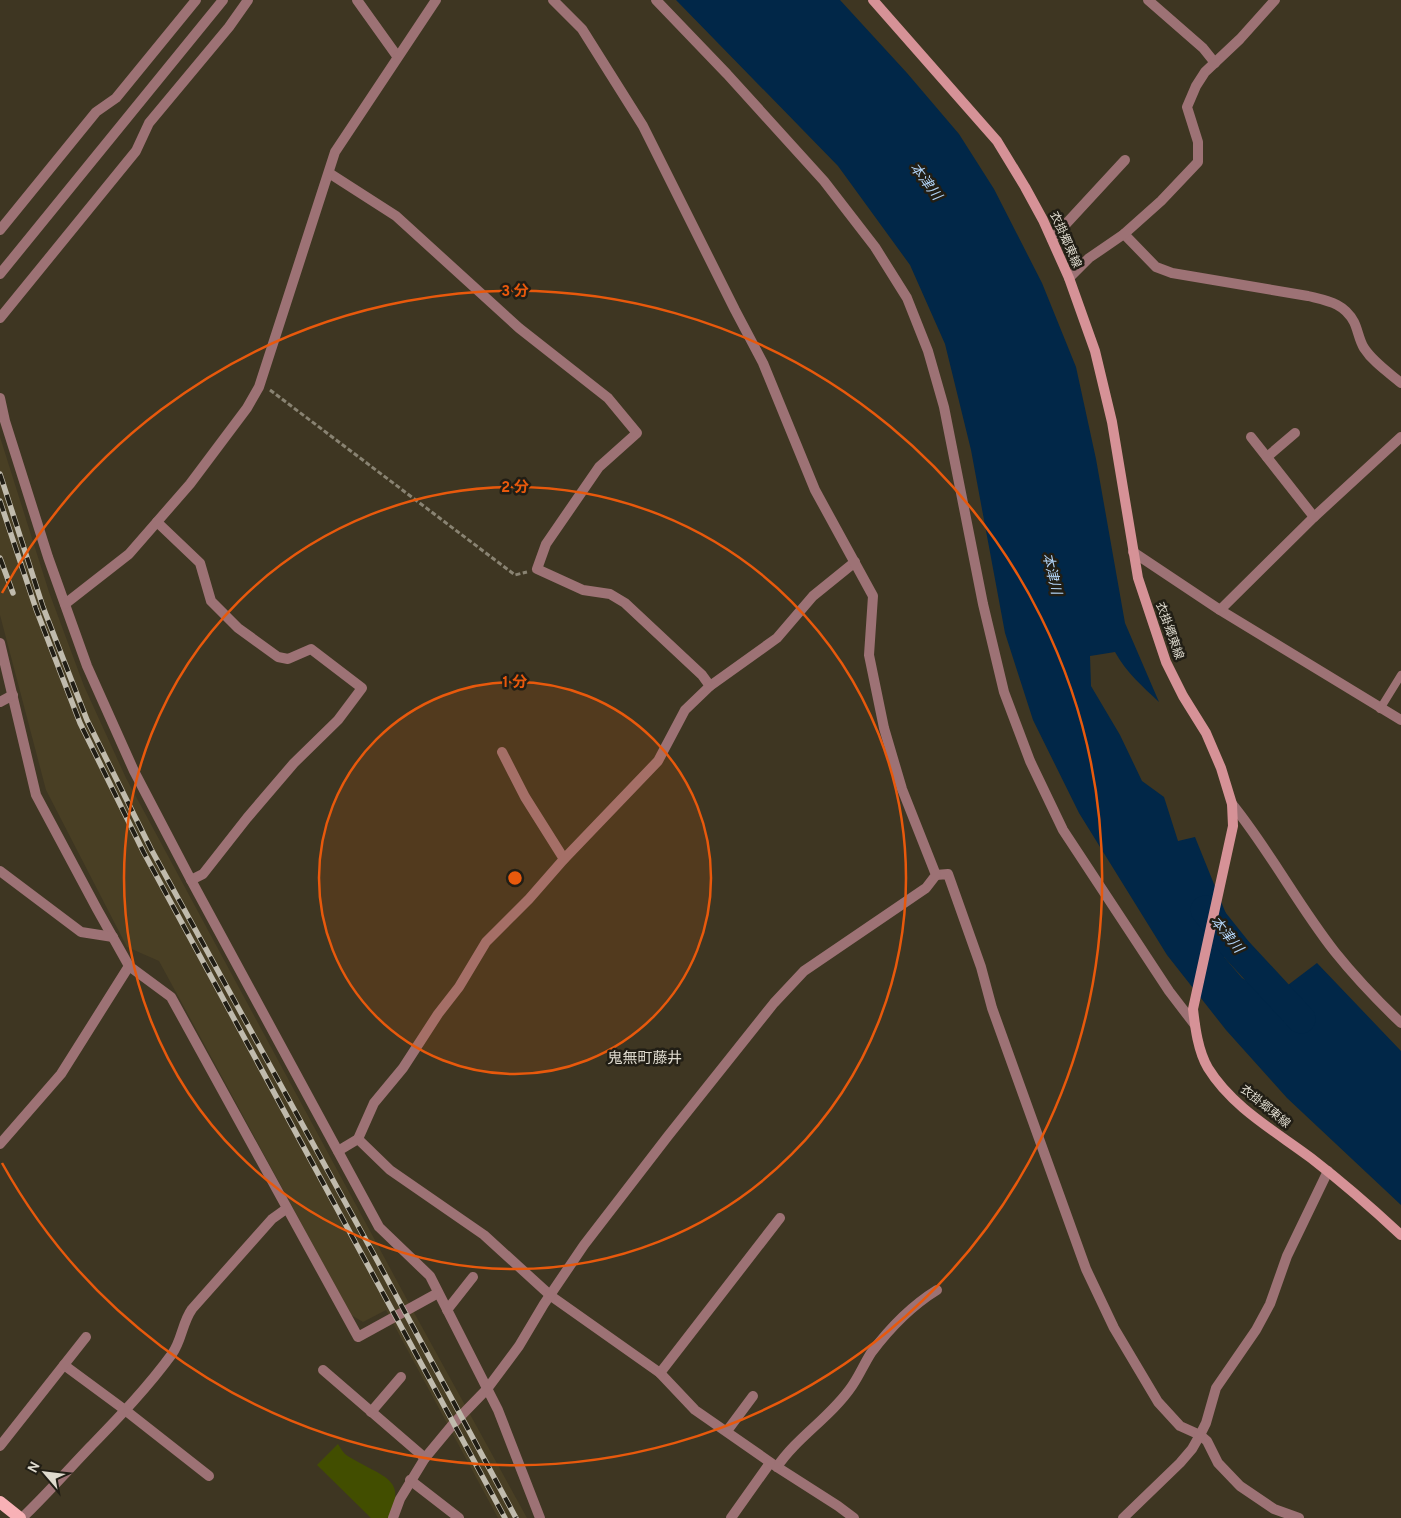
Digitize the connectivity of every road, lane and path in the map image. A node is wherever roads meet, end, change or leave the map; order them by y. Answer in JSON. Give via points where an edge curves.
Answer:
{"nodes":[{"id":1,"x":196,"y":0,"type":"edge"},
{"id":2,"x":223,"y":0,"type":"edge"},
{"id":3,"x":248,"y":0,"type":"edge"},
{"id":4,"x":356,"y":0,"type":"edge"},
{"id":5,"x":436,"y":0,"type":"edge"},
{"id":6,"x":553,"y":0,"type":"edge"},
{"id":7,"x":656,"y":0,"type":"edge"},
{"id":8,"x":873,"y":0,"type":"edge"},
{"id":9,"x":1148,"y":0,"type":"edge"},
{"id":10,"x":1275,"y":0,"type":"edge"},
{"id":11,"x":397,"y":56,"type":"junction"},
{"id":12,"x":1215,"y":63,"type":"junction"},
{"id":13,"x":1125,"y":160,"type":"dead end"},
{"id":14,"x":329,"y":173,"type":"junction"},
{"id":15,"x":0,"y":230,"type":"edge"},
{"id":16,"x":1124,"y":234,"type":"junction"},
{"id":17,"x":1052,"y":239,"type":"junction"},
{"id":18,"x":0,"y":274,"type":"edge"},
{"id":19,"x":1069,"y":278,"type":"junction"},
{"id":20,"x":0,"y":318,"type":"edge"},
{"id":21,"x":1401,"y":383,"type":"edge"},
{"id":22,"x":259,"y":387,"type":"junction"},
{"id":23,"x":0,"y":398,"type":"edge"},
{"id":24,"x":1295,"y":433,"type":"dead end"},
{"id":25,"x":1251,"y":438,"type":"dead end"},
{"id":26,"x":1400,"y":440,"type":"edge"},
{"id":27,"x":1267,"y":457,"type":"junction"},
{"id":28,"x":1314,"y":517,"type":"junction"},
{"id":29,"x":157,"y":522,"type":"junction"},
{"id":30,"x":1133,"y":552,"type":"junction"},
{"id":31,"x":855,"y":562,"type":"junction"},
{"id":32,"x":537,"y":569,"type":"junction"},
{"id":33,"x":65,"y":604,"type":"junction"},
{"id":34,"x":1220,"y":610,"type":"junction"},
{"id":35,"x":0,"y":643,"type":"edge"},
{"id":36,"x":1401,"y":674,"type":"edge"},
{"id":37,"x":710,"y":686,"type":"junction"},
{"id":38,"x":13,"y":695,"type":"junction"},
{"id":39,"x":0,"y":702,"type":"edge"},
{"id":40,"x":1380,"y":709,"type":"junction"},
{"id":41,"x":1401,"y":720,"type":"edge"},
{"id":42,"x":502,"y":752,"type":"dead end"},
{"id":43,"x":1232,"y":804,"type":"junction"},
{"id":44,"x":564,"y":859,"type":"junction"},
{"id":45,"x":0,"y":871,"type":"edge"},
{"id":46,"x":936,"y":875,"type":"junction"},
{"id":47,"x":191,"y":880,"type":"junction"},
{"id":48,"x":113,"y":937,"type":"junction"},
{"id":49,"x":130,"y":966,"type":"junction"},
{"id":50,"x":1401,"y":1023,"type":"edge"},
{"id":51,"x":1195,"y":1026,"type":"junction"},
{"id":52,"x":358,"y":1139,"type":"junction"},
{"id":53,"x":0,"y":1144,"type":"edge"},
{"id":54,"x":338,"y":1151,"type":"junction"},
{"id":55,"x":1328,"y":1171,"type":"junction"},
{"id":56,"x":286,"y":1209,"type":"junction"},
{"id":57,"x":780,"y":1218,"type":"dead end"},
{"id":58,"x":1401,"y":1235,"type":"edge"},
{"id":59,"x":473,"y":1277,"type":"dead end"},
{"id":60,"x":937,"y":1290,"type":"dead end"},
{"id":61,"x":438,"y":1293,"type":"junction"},
{"id":62,"x":551,"y":1296,"type":"junction"},
{"id":63,"x":448,"y":1310,"type":"junction"},
{"id":64,"x":86,"y":1337,"type":"dead end"},
{"id":65,"x":64,"y":1365,"type":"junction"},
{"id":66,"x":324,"y":1370,"type":"dead end"},
{"id":67,"x":660,"y":1374,"type":"junction"},
{"id":68,"x":401,"y":1377,"type":"dead end"},
{"id":69,"x":487,"y":1389,"type":"junction"},
{"id":70,"x":753,"y":1396,"type":"dead end"},
{"id":71,"x":125,"y":1410,"type":"junction"},
{"id":72,"x":372,"y":1412,"type":"junction"},
{"id":73,"x":727,"y":1431,"type":"junction"},
{"id":74,"x":1200,"y":1435,"type":"junction"},
{"id":75,"x":0,"y":1446,"type":"edge"},
{"id":76,"x":425,"y":1458,"type":"junction"},
{"id":77,"x":773,"y":1465,"type":"junction"},
{"id":78,"x":209,"y":1476,"type":"dead end"},
{"id":79,"x":410,"y":1480,"type":"junction"},
{"id":80,"x":0,"y":1502,"type":"edge"},
{"id":81,"x":21,"y":1518,"type":"edge"},
{"id":82,"x":393,"y":1518,"type":"edge"},
{"id":83,"x":460,"y":1518,"type":"edge"},
{"id":84,"x":540,"y":1518,"type":"edge"},
{"id":85,"x":731,"y":1518,"type":"edge"},
{"id":86,"x":854,"y":1518,"type":"edge"},
{"id":87,"x":1123,"y":1518,"type":"edge"},
{"id":88,"x":1299,"y":1518,"type":"edge"}],
"edges":[{"from":1,"to":15,"type":"street","via":[[116,98],[96,112]]},
{"from":2,"to":18,"type":"street"},
{"from":3,"to":20,"type":"street","via":[[149,123],[136,151]]},
{"from":4,"to":11,"type":"street"},
{"from":5,"to":11,"type":"street"},
{"from":6,"to":31,"type":"street","via":[[582,29],[643,126],[763,363],[814,490]]},
{"from":7,"to":51,"type":"street","via":[[824,181],[875,247],[907,298],[928,351],[944,406],[983,604],[1004,692],[1026,752],[1063,830]]},
{"from":8,"to":17,"type":"main road","name":"衣掛郷東線","via":[[997,142]]},
{"from":9,"to":12,"type":"street","via":[[1203,48]]},
{"from":10,"to":12,"type":"street"},
{"from":11,"to":14,"type":"street","via":[[335,152]]},
{"from":12,"to":16,"type":"street","via":[[1196,86],[1187,107],[1198,142],[1198,162]]},
{"from":13,"to":17,"type":"street"},
{"from":14,"to":22,"type":"street"},
{"from":14,"to":32,"type":"street","via":[[396,216],[519,328],[608,398],[638,433],[599,467],[546,544]]},
{"from":16,"to":19,"type":"street","via":[[1089,258]]},
{"from":16,"to":21,"type":"street","via":[[1156,267],[1172,273],[1308,296],[1345,308],[1364,348]]},
{"from":17,"to":19,"type":"main road","name":"衣掛郷東線"},
{"from":19,"to":30,"type":"main road","name":"衣掛郷東線","via":[[1095,351],[1112,422]]},
{"from":22,"to":29,"type":"street","via":[[196,476]]},
{"from":22,"to":32,"type":"path","via":[[271,390],[515,575]]},
{"from":23,"to":33,"type":"street"},
{"from":24,"to":27,"type":"street"},
{"from":25,"to":27,"type":"street"},
{"from":26,"to":28,"type":"street"},
{"from":27,"to":28,"type":"street"},
{"from":28,"to":34,"type":"street"},
{"from":29,"to":33,"type":"street","via":[[129,554]]},
{"from":29,"to":47,"type":"street","via":[[200,563],[211,601],[238,628],[278,657],[288,659],[311,649],[362,688],[338,720],[264,797],[203,874]]},
{"from":30,"to":34,"type":"street"},
{"from":30,"to":43,"type":"main road","name":"衣掛郷東線","via":[[1138,578],[1166,662],[1206,733]]},
{"from":31,"to":37,"type":"street","via":[[814,596],[777,638]]},
{"from":31,"to":46,"type":"street","via":[[873,596],[869,655],[884,728],[902,789]]},
{"from":32,"to":37,"type":"street","via":[[583,590],[610,594],[625,603]]},
{"from":33,"to":47,"type":"street","via":[[87,666],[134,771]]},
{"from":34,"to":40,"type":"street"},
{"from":35,"to":38,"type":"street"},
{"from":36,"to":40,"type":"lane"},
{"from":37,"to":44,"type":"street","via":[[686,710],[658,761]]},
{"from":38,"to":39,"type":"street"},
{"from":38,"to":48,"type":"street","via":[[36,795]]},
{"from":40,"to":41,"type":"street"},
{"from":42,"to":44,"type":"street","via":[[525,797]]},
{"from":43,"to":50,"type":"street","via":[[1257,835],[1336,953]]},
{"from":43,"to":51,"type":"main road","name":"衣掛郷東線","via":[[1233,826],[1194,1009]]},
{"from":44,"to":52,"type":"street","via":[[486,942],[460,987],[438,1014],[404,1068],[374,1103]]},
{"from":45,"to":48,"type":"street","via":[[81,932]]},
{"from":46,"to":62,"type":"street","via":[[926,888],[804,971],[774,1003],[584,1245]]},
{"from":46,"to":74,"type":"street","via":[[948,874],[1083,1259],[1114,1328],[1158,1402],[1180,1426]]},
{"from":47,"to":54,"type":"street"},
{"from":48,"to":49,"type":"street"},
{"from":49,"to":53,"type":"street","via":[[61,1074]]},
{"from":49,"to":56,"type":"street","via":[[171,997]]},
{"from":51,"to":55,"type":"main road","name":"衣掛郷東線","via":[[1207,1066],[1235,1100]]},
{"from":52,"to":54,"type":"street"},
{"from":52,"to":62,"type":"street","via":[[390,1170],[484,1235]]},
{"from":54,"to":61,"type":"street","via":[[379,1227],[430,1276]]},
{"from":55,"to":58,"type":"main road","name":"衣掛郷東線"},
{"from":55,"to":74,"type":"street","via":[[1287,1256],[1270,1304],[1216,1388]]},
{"from":56,"to":61,"type":"street","via":[[358,1337]]},
{"from":56,"to":71,"type":"street","via":[[272,1219],[192,1309],[173,1352]]},
{"from":57,"to":67,"type":"street"},
{"from":59,"to":63,"type":"street"},
{"from":60,"to":77,"type":"street","via":[[919,1301],[886,1334],[852,1387]]},
{"from":61,"to":63,"type":"street"},
{"from":62,"to":67,"type":"street"},
{"from":62,"to":69,"type":"street"},
{"from":63,"to":69,"type":"street"},
{"from":64,"to":65,"type":"street"},
{"from":65,"to":71,"type":"street"},
{"from":65,"to":75,"type":"street"},
{"from":66,"to":72,"type":"street"},
{"from":67,"to":73,"type":"street","via":[[695,1410]]},
{"from":68,"to":72,"type":"street"},
{"from":69,"to":76,"type":"street"},
{"from":69,"to":84,"type":"street"},
{"from":70,"to":73,"type":"street"},
{"from":71,"to":78,"type":"street"},
{"from":71,"to":81,"type":"street"},
{"from":72,"to":76,"type":"street"},
{"from":73,"to":77,"type":"street"},
{"from":74,"to":87,"type":"street","via":[[1180,1462]]},
{"from":74,"to":88,"type":"street","via":[[1207,1441],[1218,1463],[1240,1486],[1274,1509]]},
{"from":76,"to":79,"type":"street"},
{"from":77,"to":85,"type":"street"},
{"from":77,"to":86,"type":"street"},
{"from":79,"to":82,"type":"street"},
{"from":79,"to":83,"type":"street"},
{"from":80,"to":81,"type":"main road"}]}
